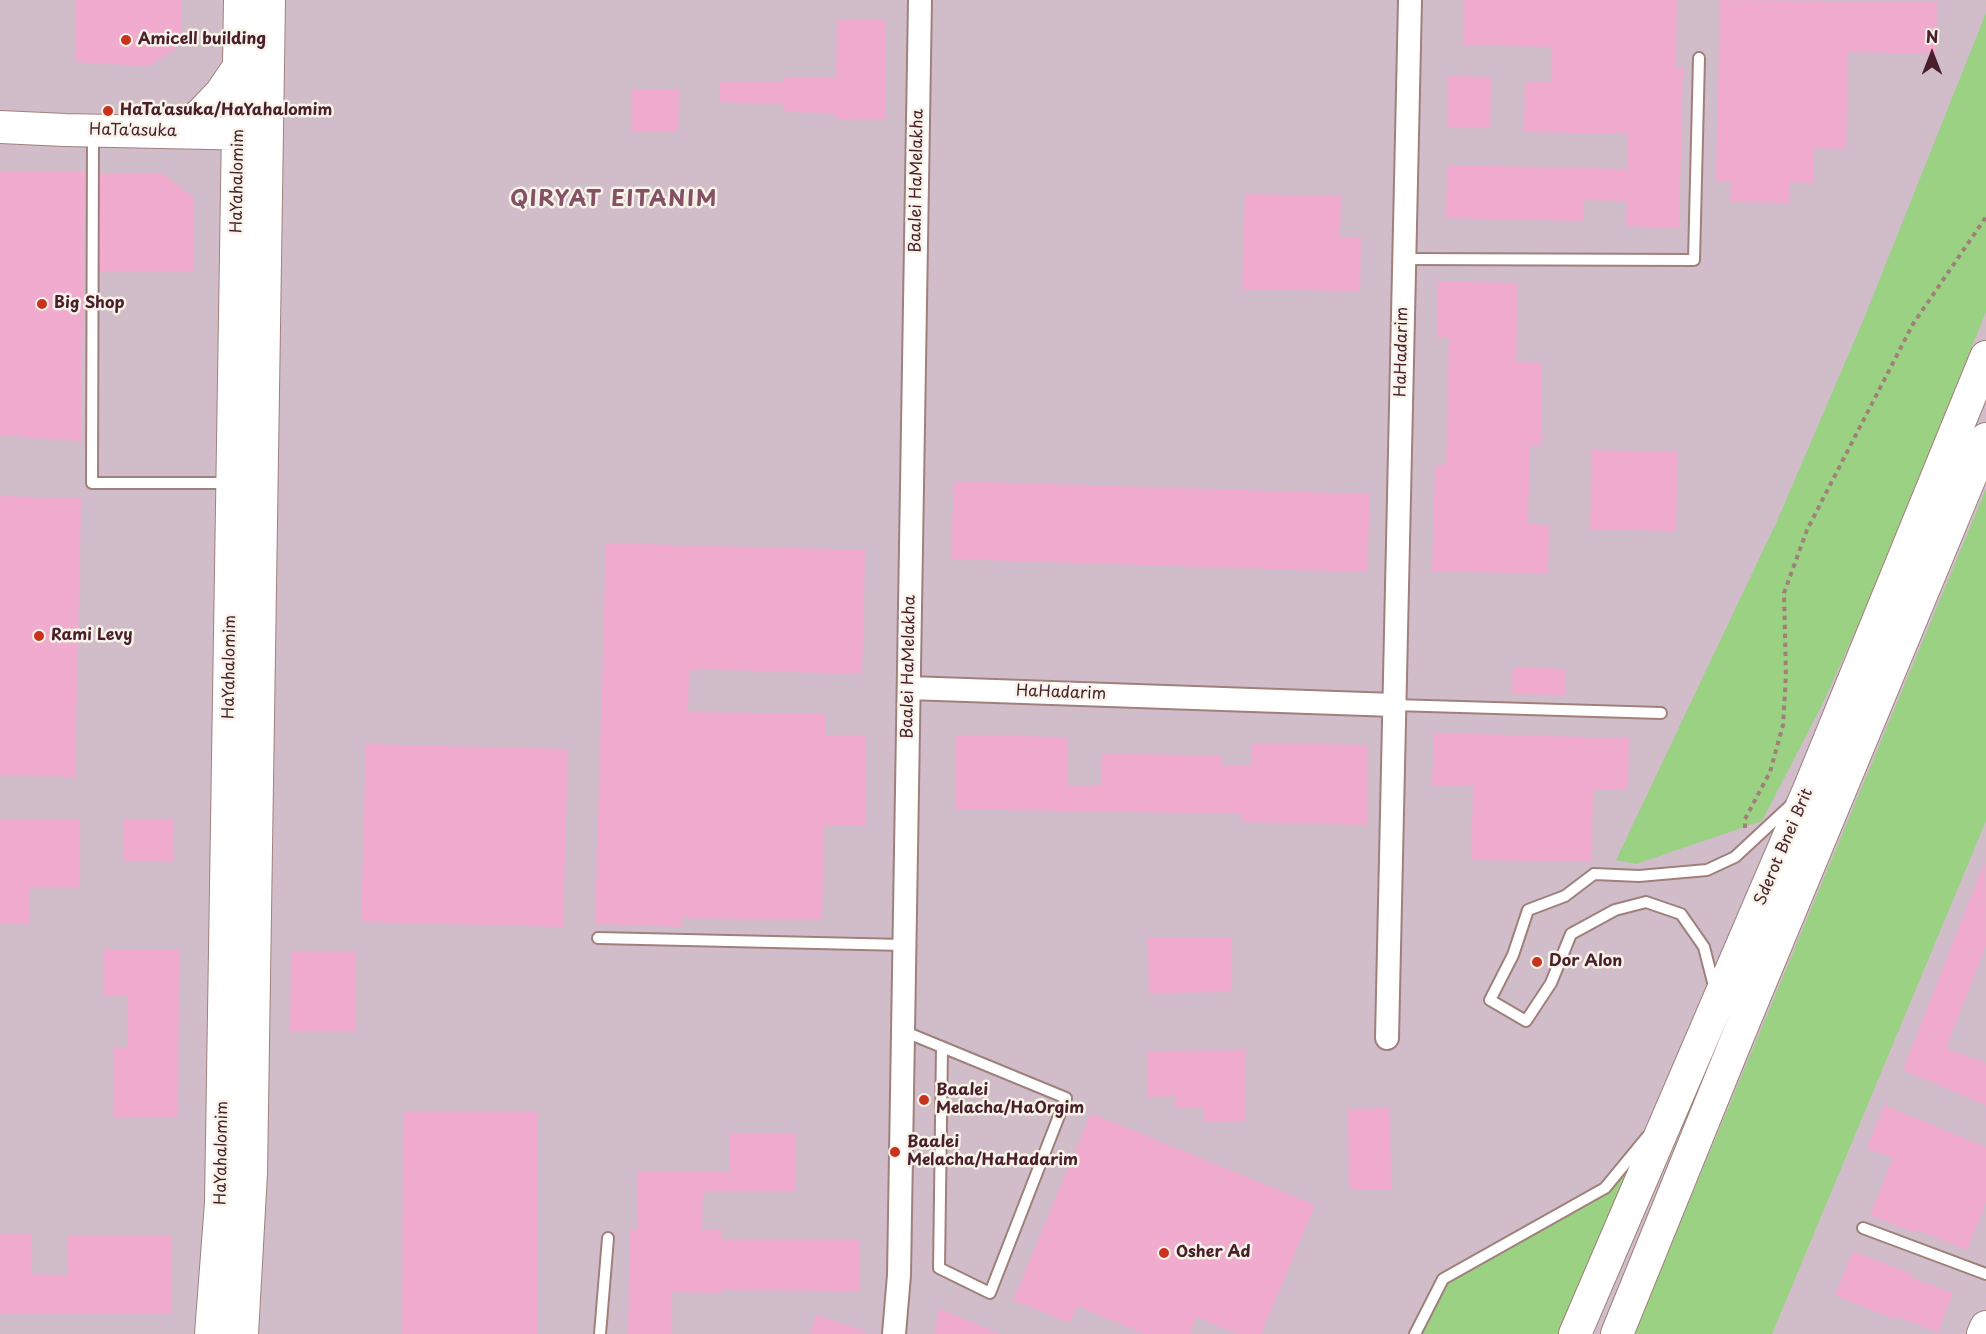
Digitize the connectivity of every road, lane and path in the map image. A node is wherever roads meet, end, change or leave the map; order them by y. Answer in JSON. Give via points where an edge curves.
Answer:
{"nodes":[{"id":1,"x":240,"y":0,"type":"edge"},
{"id":2,"x":269,"y":0,"type":"edge"},
{"id":3,"x":920,"y":0,"type":"edge"},
{"id":4,"x":1410,"y":0,"type":"edge"},
{"id":5,"x":1699,"y":58,"type":"dead end"},
{"id":6,"x":240,"y":65,"type":"junction"},
{"id":7,"x":0,"y":127,"type":"edge"},
{"id":8,"x":93,"y":131,"type":"junction"},
{"id":9,"x":178,"y":132,"type":"junction"},
{"id":10,"x":252,"y":134,"type":"junction"},
{"id":11,"x":238,"y":179,"type":"junction"},
{"id":12,"x":1986,"y":217,"type":"edge"},
{"id":13,"x":1404,"y":259,"type":"junction"},
{"id":14,"x":1986,"y":357,"type":"edge"},
{"id":15,"x":1986,"y":439,"type":"edge"},
{"id":16,"x":1953,"y":480,"type":"junction"},
{"id":17,"x":232,"y":483,"type":"junction"},
{"id":18,"x":909,"y":688,"type":"junction"},
{"id":19,"x":1394,"y":705,"type":"junction"},
{"id":20,"x":1661,"y":713,"type":"dead end"},
{"id":21,"x":1810,"y":788,"type":"junction"},
{"id":22,"x":1744,"y":848,"type":"junction"},
{"id":23,"x":598,"y":938,"type":"dead end"},
{"id":24,"x":904,"y":945,"type":"junction"},
{"id":25,"x":1718,"y":1000,"type":"junction"},
{"id":26,"x":903,"y":1031,"type":"junction"},
{"id":27,"x":1387,"y":1038,"type":"dead end"},
{"id":28,"x":942,"y":1047,"type":"junction"},
{"id":29,"x":1670,"y":1109,"type":"junction"},
{"id":30,"x":1863,"y":1228,"type":"dead end"},
{"id":31,"x":608,"y":1238,"type":"dead end"},
{"id":32,"x":1986,"y":1274,"type":"edge"},
{"id":33,"x":1986,"y":1327,"type":"edge"},
{"id":34,"x":211,"y":1334,"type":"edge"},
{"id":35,"x":242,"y":1334,"type":"edge"},
{"id":36,"x":600,"y":1334,"type":"edge"},
{"id":37,"x":894,"y":1334,"type":"edge"},
{"id":38,"x":1415,"y":1334,"type":"edge"},
{"id":39,"x":1575,"y":1334,"type":"edge"},
{"id":40,"x":1617,"y":1334,"type":"edge"},
{"id":41,"x":1983,"y":1334,"type":"edge"}],
"edges":[{"from":1,"to":6,"type":"street","name":"HaYahalomim"},
{"from":2,"to":10,"type":"street","name":"HaYahalomim"},
{"from":3,"to":18,"type":"street","name":"Baalei HaMelakha"},
{"from":4,"to":13,"type":"street","name":"HaHadarim"},
{"from":5,"to":13,"type":"lane","via":[[1694,260]]},
{"from":6,"to":9,"type":"street","via":[[221,93]]},
{"from":6,"to":10,"type":"street","name":"HaYahalomim"},
{"from":7,"to":8,"type":"street","name":"HaTa'asuka"},
{"from":8,"to":9,"type":"street","name":"HaTa'asuka"},
{"from":8,"to":17,"type":"lane","via":[[92,483]]},
{"from":9,"to":10,"type":"street","name":"HaTa'asuka"},
{"from":9,"to":11,"type":"street","via":[[204,146]]},
{"from":10,"to":11,"type":"street","name":"HaYahalomim"},
{"from":10,"to":35,"type":"street","name":"HaYahalomim","via":[[251,1173]]},
{"from":11,"to":17,"type":"street","name":"HaYahalomim"},
{"from":12,"to":22,"type":"path","via":[[1912,324],[1807,530],[1784,593],[1783,725],[1770,772],[1745,819]]},
{"from":13,"to":19,"type":"street","name":"HaHadarim"},
{"from":14,"to":16,"type":"street","name":"Sderot Bnei Brit"},
{"from":15,"to":16,"type":"street","name":"Sderot Bnei Brit"},
{"from":16,"to":21,"type":"street","name":"Sderot Bnei Brit"},
{"from":16,"to":40,"type":"street","name":"Sderot Bnei Brit","via":[[1745,1019]]},
{"from":17,"to":34,"type":"street","name":"HaYahalomim","via":[[221,1203]]},
{"from":18,"to":19,"type":"street","name":"HaHadarim"},
{"from":18,"to":24,"type":"street","name":"Baalei HaMelakha"},
{"from":19,"to":20,"type":"lane"},
{"from":19,"to":27,"type":"street","name":"HaHadarim"},
{"from":21,"to":22,"type":"lane"},
{"from":21,"to":25,"type":"street","name":"Sderot Bnei Brit"},
{"from":22,"to":25,"type":"lane","via":[[1707,870],[1639,876],[1594,874],[1564,896],[1528,910],[1490,1000],[1526,1021],[1551,983],[1572,934],[1615,910],[1646,902],[1681,914],[1704,946]]},
{"from":23,"to":24,"type":"lane"},
{"from":24,"to":26,"type":"street","name":"Baalei HaMelakha"},
{"from":25,"to":29,"type":"street","name":"Sderot Bnei Brit"},
{"from":26,"to":28,"type":"lane"},
{"from":26,"to":37,"type":"street","name":"Baalei HaMelakha","via":[[899,1275]]},
{"from":28,"to":28,"type":"lane","via":[[1066,1098],[990,1293],[939,1268]]},
{"from":29,"to":38,"type":"lane","via":[[1605,1188],[1443,1279]]},
{"from":29,"to":39,"type":"street","name":"Sderot Bnei Brit"},
{"from":30,"to":32,"type":"lane"},
{"from":31,"to":36,"type":"lane"},
{"from":33,"to":41,"type":"street"}]}
